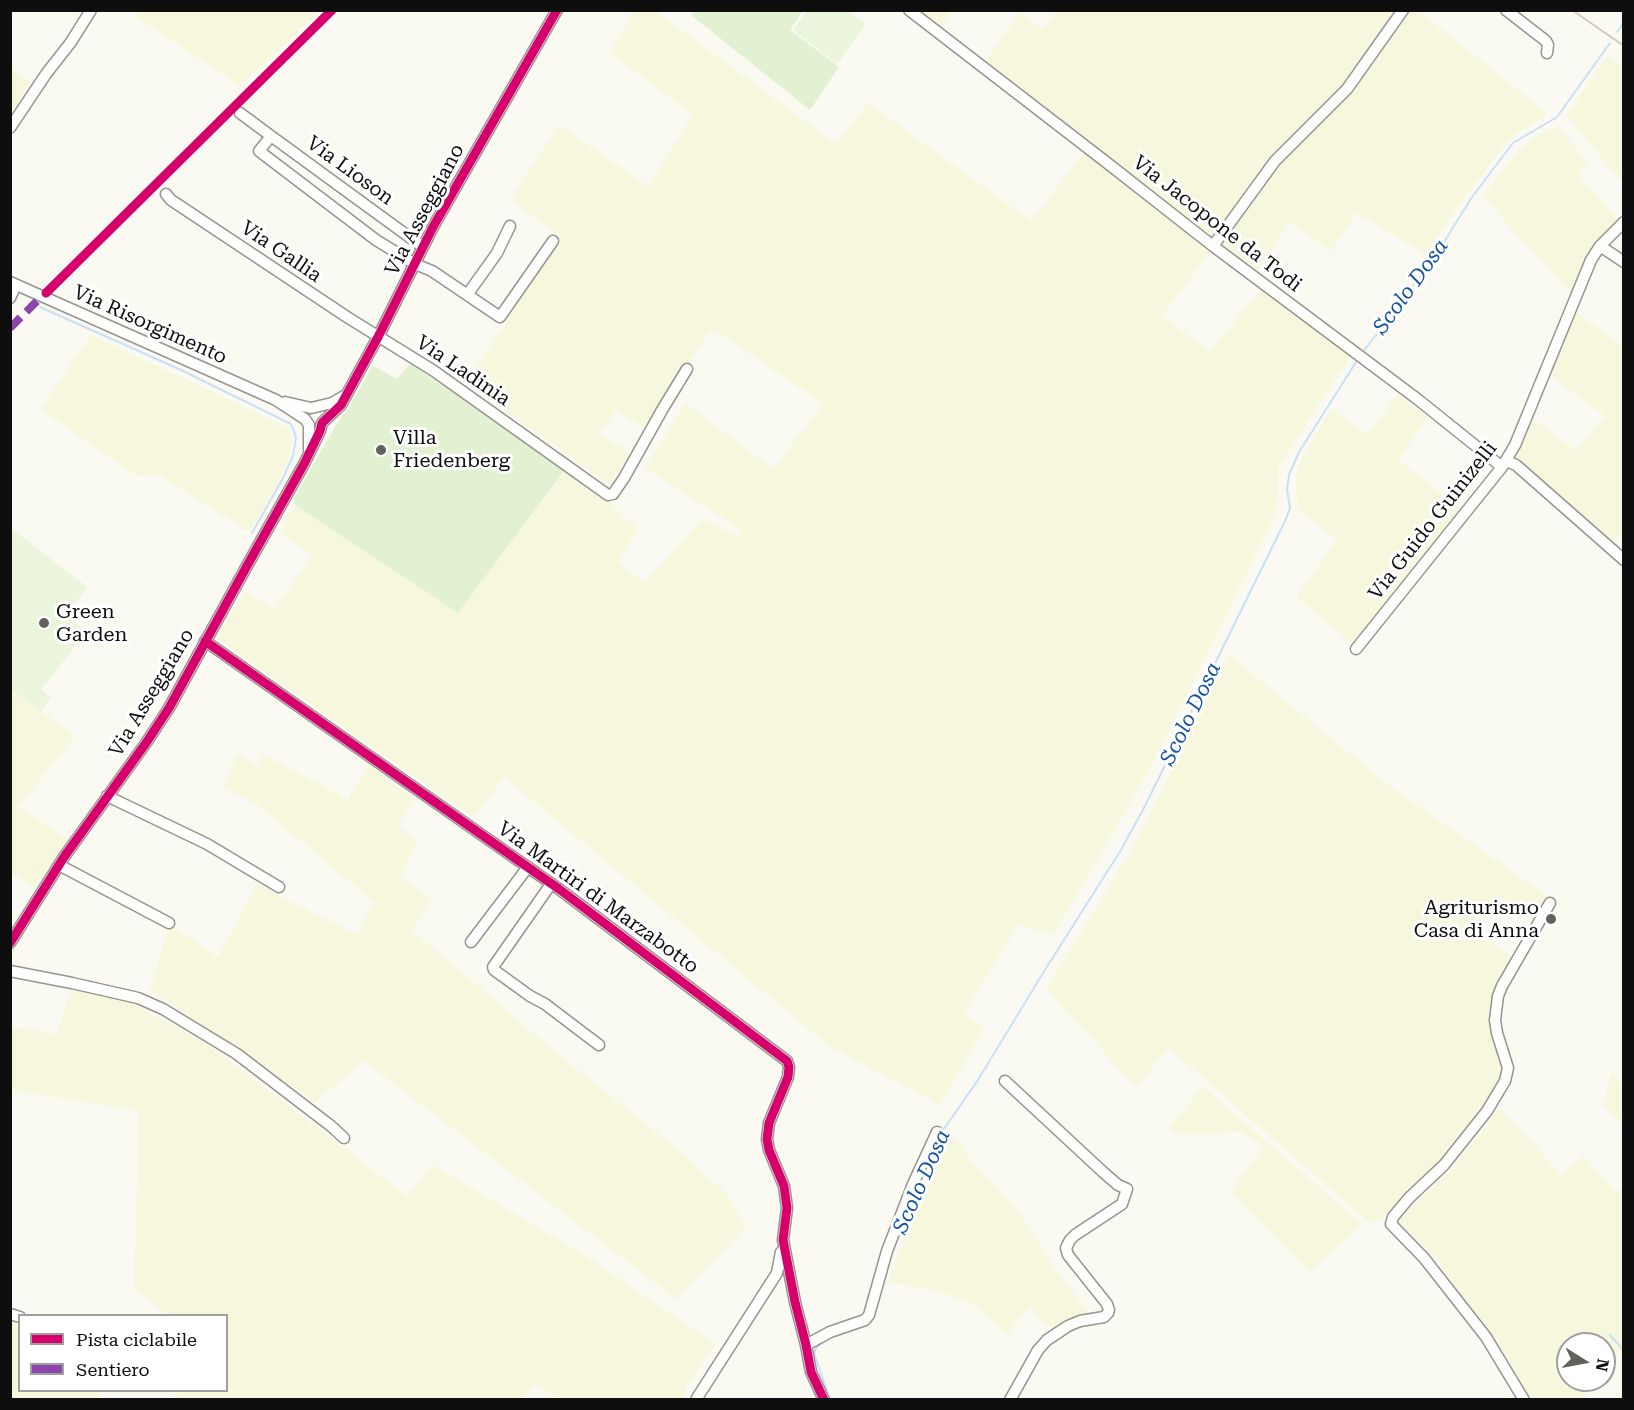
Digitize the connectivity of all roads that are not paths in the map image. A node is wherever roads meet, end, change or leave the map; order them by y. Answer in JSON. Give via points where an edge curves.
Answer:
{"nodes":[{"id":1,"x":91,"y":10,"type":"edge"},
{"id":2,"x":557,"y":10,"type":"edge"},
{"id":3,"x":909,"y":10,"type":"edge"},
{"id":4,"x":1403,"y":10,"type":"edge"},
{"id":5,"x":1506,"y":10,"type":"edge"},
{"id":6,"x":1547,"y":52,"type":"dead end"},
{"id":7,"x":240,"y":113,"type":"dead end"},
{"id":8,"x":10,"y":129,"type":"edge"},
{"id":9,"x":271,"y":136,"type":"junction"},
{"id":10,"x":166,"y":195,"type":"dead end"},
{"id":11,"x":1623,"y":222,"type":"edge"},
{"id":12,"x":510,"y":226,"type":"dead end"},
{"id":13,"x":553,"y":242,"type":"dead end"},
{"id":14,"x":1213,"y":246,"type":"junction"},
{"id":15,"x":1600,"y":246,"type":"junction"},
{"id":16,"x":423,"y":247,"type":"junction"},
{"id":17,"x":1623,"y":262,"type":"edge"},
{"id":18,"x":415,"y":264,"type":"junction"},
{"id":19,"x":13,"y":284,"type":"edge"},
{"id":20,"x":467,"y":295,"type":"junction"},
{"id":21,"x":10,"y":298,"type":"edge"},
{"id":22,"x":378,"y":337,"type":"junction"},
{"id":23,"x":687,"y":369,"type":"dead end"},
{"id":24,"x":346,"y":396,"type":"junction"},
{"id":25,"x":276,"y":400,"type":"junction"},
{"id":26,"x":313,"y":407,"type":"junction"},
{"id":27,"x":307,"y":422,"type":"junction"},
{"id":28,"x":322,"y":422,"type":"junction"},
{"id":29,"x":309,"y":453,"type":"junction"},
{"id":30,"x":1504,"y":464,"type":"junction"},
{"id":31,"x":1623,"y":560,"type":"edge"},
{"id":32,"x":205,"y":641,"type":"junction"},
{"id":33,"x":1356,"y":649,"type":"dead end"},
{"id":34,"x":107,"y":796,"type":"junction"},
{"id":35,"x":59,"y":865,"type":"junction"},
{"id":36,"x":528,"y":867,"type":"junction"},
{"id":37,"x":551,"y":884,"type":"junction"},
{"id":38,"x":279,"y":887,"type":"dead end"},
{"id":39,"x":1550,"y":903,"type":"dead end"},
{"id":40,"x":169,"y":924,"type":"dead end"},
{"id":41,"x":471,"y":942,"type":"dead end"},
{"id":42,"x":10,"y":943,"type":"edge"},
{"id":43,"x":10,"y":971,"type":"edge"},
{"id":44,"x":599,"y":1046,"type":"dead end"},
{"id":45,"x":1005,"y":1081,"type":"dead end"},
{"id":46,"x":937,"y":1132,"type":"dead end"},
{"id":47,"x":344,"y":1138,"type":"dead end"},
{"id":48,"x":784,"y":1269,"type":"junction"},
{"id":49,"x":806,"y":1345,"type":"junction"},
{"id":50,"x":698,"y":1399,"type":"edge"},
{"id":51,"x":824,"y":1400,"type":"edge"},
{"id":52,"x":1010,"y":1400,"type":"edge"},
{"id":53,"x":1524,"y":1400,"type":"edge"}],
"edges":[{"from":1,"to":8,"type":"street"},
{"from":2,"to":16,"type":"street","name":"Via Asseggiano"},
{"from":3,"to":14,"type":"street","name":"Via Jacopone da Todi"},
{"from":4,"to":14,"type":"street","via":[[1347,89],[1275,161]]},
{"from":5,"to":6,"type":"street","via":[[1546,41]]},
{"from":7,"to":9,"type":"street","name":"Via Lioson"},
{"from":9,"to":16,"type":"street","name":"Via Lioson"},
{"from":9,"to":18,"type":"street","via":[[259,152],[376,240]]},
{"from":10,"to":22,"type":"street","name":"Via Gallia"},
{"from":11,"to":15,"type":"street","name":"Via Guido Guinizelli"},
{"from":12,"to":20,"type":"street","via":[[497,253]]},
{"from":13,"to":20,"type":"street","name":"Via Asseggiano","via":[[500,316]]},
{"from":14,"to":30,"type":"street","name":"Via Jacopone da Todi"},
{"from":15,"to":17,"type":"street"},
{"from":15,"to":30,"type":"street","name":"Via Guido Guinizelli"},
{"from":16,"to":18,"type":"street","name":"Via Asseggiano"},
{"from":18,"to":20,"type":"street","name":"Via Asseggiano"},
{"from":18,"to":22,"type":"street","name":"Via Asseggiano"},
{"from":19,"to":21,"type":"street"},
{"from":19,"to":25,"type":"street","name":"Via Risorgimento"},
{"from":22,"to":23,"type":"street","name":"Via Ladinia","via":[[434,371],[608,495],[624,478]]},
{"from":22,"to":24,"type":"street","name":"Via Asseggiano"},
{"from":24,"to":26,"type":"street"},
{"from":24,"to":28,"type":"street","name":"Via Asseggiano"},
{"from":25,"to":26,"type":"street","name":"Via Risorgimento"},
{"from":25,"to":27,"type":"street","name":"Via Risorgimento"},
{"from":26,"to":27,"type":"street","name":"Via Asseggiano","via":[[306,412]]},
{"from":26,"to":28,"type":"street","via":[[322,411]]},
{"from":27,"to":28,"type":"street","via":[[315,427]]},
{"from":27,"to":29,"type":"street","name":"Via Asseggiano"},
{"from":28,"to":29,"type":"street","name":"Via Asseggiano"},
{"from":29,"to":32,"type":"street","name":"Via Asseggiano"},
{"from":30,"to":31,"type":"street","name":"Via Jacopone da Todi","via":[[1516,465]]},
{"from":30,"to":33,"type":"street","name":"Via Guido Guinizelli"},
{"from":32,"to":34,"type":"street","name":"Via Asseggiano","via":[[160,722]]},
{"from":32,"to":36,"type":"street","name":"Via Martiri di Marzabotto"},
{"from":34,"to":35,"type":"street","name":"Via Asseggiano"},
{"from":34,"to":38,"type":"street","via":[[207,844]]},
{"from":35,"to":40,"type":"street"},
{"from":35,"to":42,"type":"street","name":"Via Asseggiano"},
{"from":36,"to":37,"type":"street","name":"Via Martiri di Marzabotto"},
{"from":36,"to":41,"type":"street"},
{"from":37,"to":44,"type":"street","via":[[494,970],[552,1008]]},
{"from":37,"to":48,"type":"street","name":"Via Martiri di Marzabotto","via":[[787,1061],[788,1077],[767,1134],[769,1150],[784,1186],[787,1209]]},
{"from":39,"to":53,"type":"street","via":[[1498,996],[1495,1020],[1508,1068],[1505,1080],[1487,1111],[1444,1165],[1409,1198],[1391,1224],[1424,1258],[1486,1337]]},
{"from":43,"to":47,"type":"street","via":[[138,998],[163,1009],[237,1054]]},
{"from":45,"to":52,"type":"street","via":[[1103,1173],[1127,1189],[1122,1204],[1075,1235],[1066,1248],[1107,1304],[1108,1313],[1068,1326],[1047,1340]]},
{"from":46,"to":49,"type":"street","via":[[887,1251],[869,1316]]},
{"from":48,"to":49,"type":"street"},
{"from":48,"to":50,"type":"street","via":[[775,1275]]},
{"from":49,"to":51,"type":"street","via":[[811,1372]]}]}
